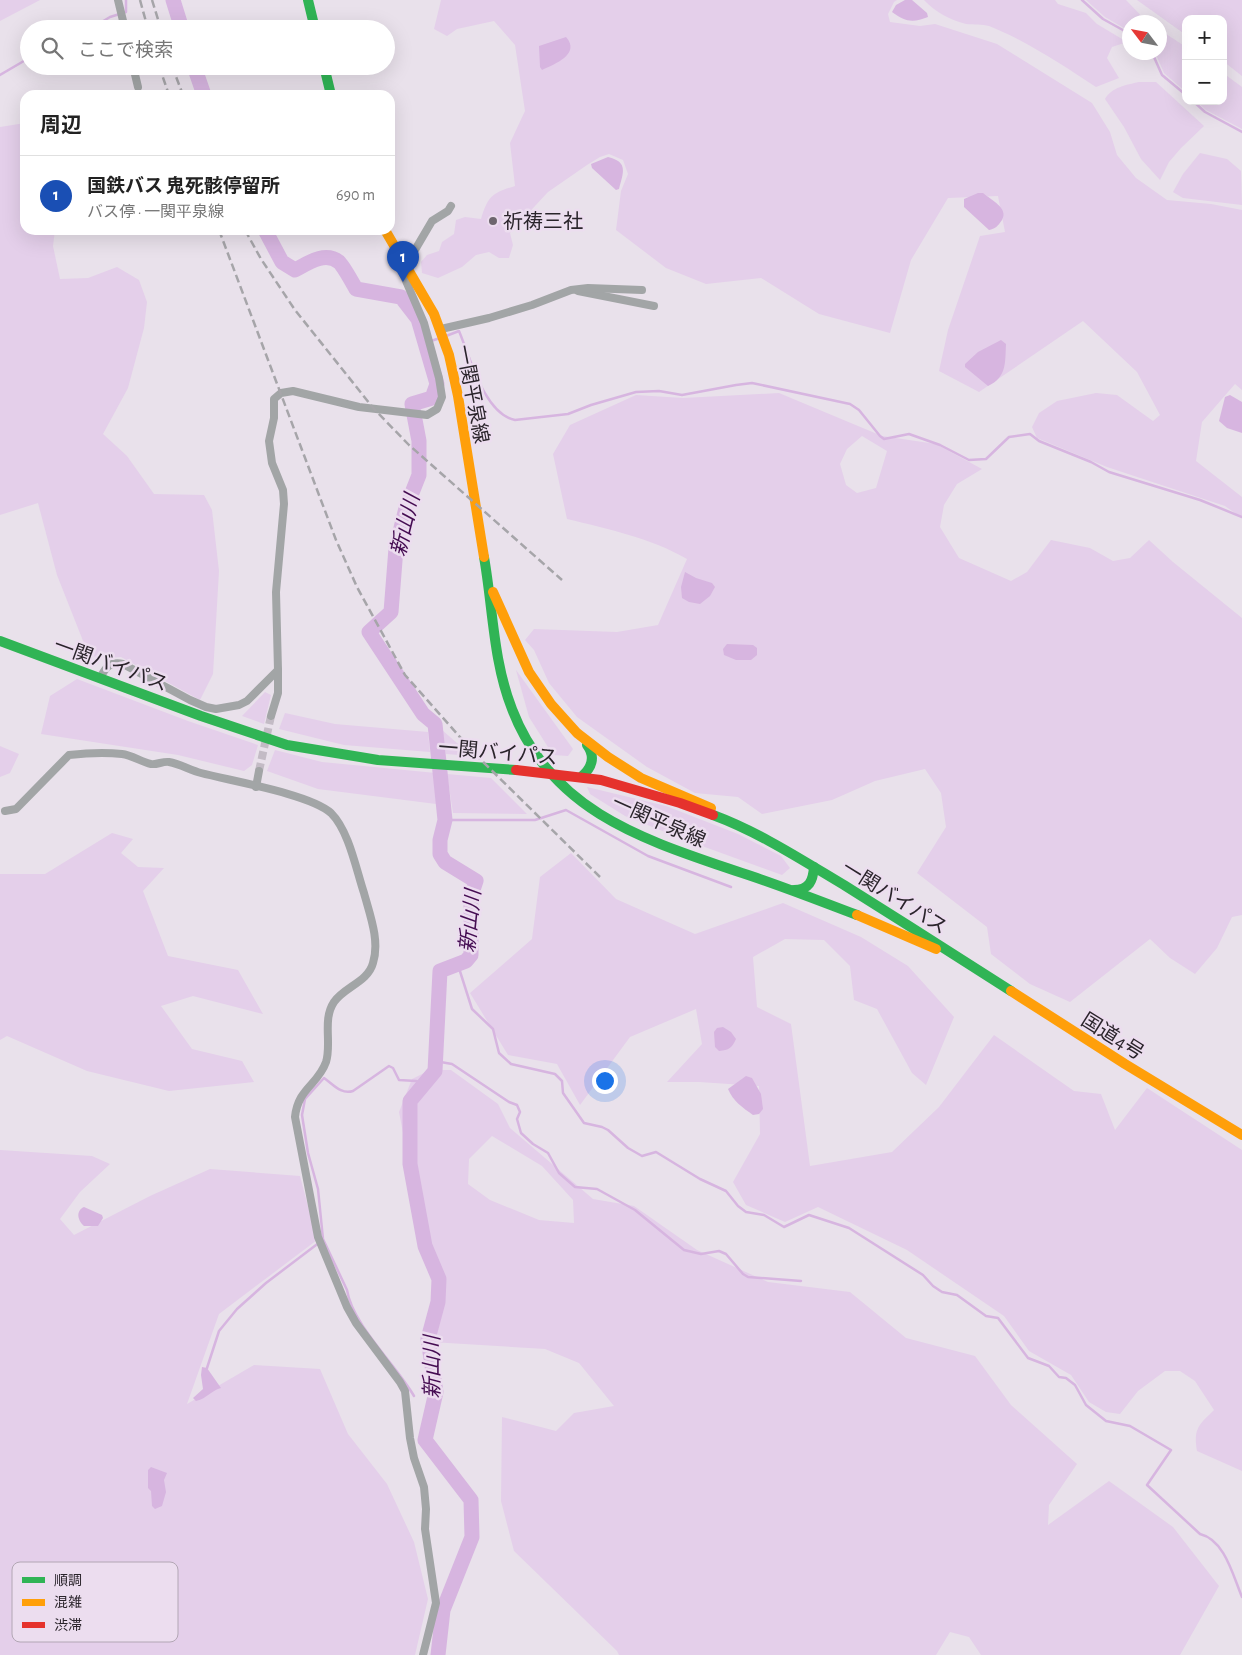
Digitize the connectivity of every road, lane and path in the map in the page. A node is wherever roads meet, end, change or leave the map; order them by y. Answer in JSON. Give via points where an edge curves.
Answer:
{"nodes":[{"id":1,"x":118,"y":0,"type":"edge"},
{"id":2,"x":308,"y":0,"type":"edge"},
{"id":3,"x":123,"y":20,"type":"edge"},
{"id":4,"x":313,"y":20,"type":"edge"},
{"id":5,"x":135,"y":75,"type":"edge"},
{"id":6,"x":326,"y":75,"type":"edge"},
{"id":7,"x":138,"y":87,"type":"dead end"},
{"id":8,"x":330,"y":90,"type":"edge"},
{"id":9,"x":451,"y":206,"type":"dead end"},
{"id":10,"x":388,"y":235,"type":"edge"},
{"id":11,"x":401,"y":258,"type":"junction"},
{"id":12,"x":571,"y":290,"type":"junction"},
{"id":13,"x":642,"y":290,"type":"dead end"},
{"id":14,"x":654,"y":306,"type":"dead end"},
{"id":15,"x":441,"y":329,"type":"junction"},
{"id":16,"x":488,"y":579,"type":"junction"},
{"id":17,"x":0,"y":641,"type":"edge"},
{"id":18,"x":278,"y":670,"type":"junction"},
{"id":19,"x":100,"y":678,"type":"junction"},
{"id":20,"x":271,"y":716,"type":"tunnel mouth"},
{"id":21,"x":582,"y":738,"type":"junction"},
{"id":22,"x":259,"y":771,"type":"tunnel mouth"},
{"id":23,"x":580,"y":777,"type":"junction"},
{"id":24,"x":256,"y":787,"type":"junction"},
{"id":25,"x":5,"y":811,"type":"dead end"},
{"id":26,"x":751,"y":832,"type":"junction"},
{"id":27,"x":814,"y":867,"type":"junction"},
{"id":28,"x":790,"y":890,"type":"junction"},
{"id":29,"x":968,"y":963,"type":"junction"},
{"id":30,"x":1242,"y":1135,"type":"edge"},
{"id":31,"x":424,"y":1655,"type":"edge"}],
"edges":[{"from":1,"to":3,"type":"street"},
{"from":2,"to":4,"type":"main road"},
{"from":5,"to":7,"type":"street"},
{"from":6,"to":8,"type":"main road"},
{"from":9,"to":11,"type":"street","via":[[432,221],[412,255]]},
{"from":10,"to":11,"type":"main road","name":"一関平泉線"},
{"from":11,"to":15,"type":"main road","name":"一関平泉線"},
{"from":11,"to":18,"type":"street","via":[[400,267],[424,324],[439,378],[442,397],[437,409],[426,415],[358,407],[293,391],[281,393],[274,399],[269,441],[284,504],[276,592]]},
{"from":12,"to":13,"type":"street"},
{"from":12,"to":14,"type":"street"},
{"from":12,"to":15,"type":"street","via":[[532,306]]},
{"from":15,"to":16,"type":"main road","name":"一関平泉線","via":[[462,408]]},
{"from":16,"to":21,"type":"main road","name":"一関平泉線","via":[[530,674],[543,695]]},
{"from":16,"to":28,"type":"main road","name":"一関平泉線","via":[[499,655],[517,722],[542,763],[570,792],[595,812],[640,837]]},
{"from":17,"to":19,"type":"main road","name":"一関バイパス"},
{"from":18,"to":19,"type":"street","via":[[247,701],[216,709],[190,700],[117,662],[105,668]]},
{"from":18,"to":20,"type":"street","via":[[278,693]]},
{"from":19,"to":23,"type":"main road","name":"一関バイパス","via":[[287,744],[378,760]]},
{"from":21,"to":23,"type":"main road","name":"一関平泉線","via":[[593,761]]},
{"from":21,"to":26,"type":"main road","name":"一関平泉線","via":[[642,779],[722,813]]},
{"from":22,"to":24,"type":"street"},
{"from":23,"to":26,"type":"main road","name":"一関バイパス","via":[[680,803]]},
{"from":24,"to":25,"type":"street","via":[[199,773],[167,761],[152,765],[124,754],[69,755],[16,809]]},
{"from":24,"to":31,"type":"street","via":[[322,807],[338,822],[352,854],[376,942],[373,965],[368,973],[340,994],[332,1005],[328,1018],[326,1059],[322,1071],[301,1096],[295,1116],[318,1237],[356,1323],[406,1392],[410,1438],[424,1487],[425,1534],[436,1602]]},
{"from":26,"to":27,"type":"main road","name":"一関バイパス"},
{"from":27,"to":28,"type":"main road","via":[[809,886],[801,891]]},
{"from":27,"to":29,"type":"main road","name":"一関バイパス"},
{"from":28,"to":29,"type":"main road","name":"一関平泉線","via":[[884,925]]},
{"from":29,"to":30,"type":"main road","name":"国道4号","via":[[1124,1064]]}]}
